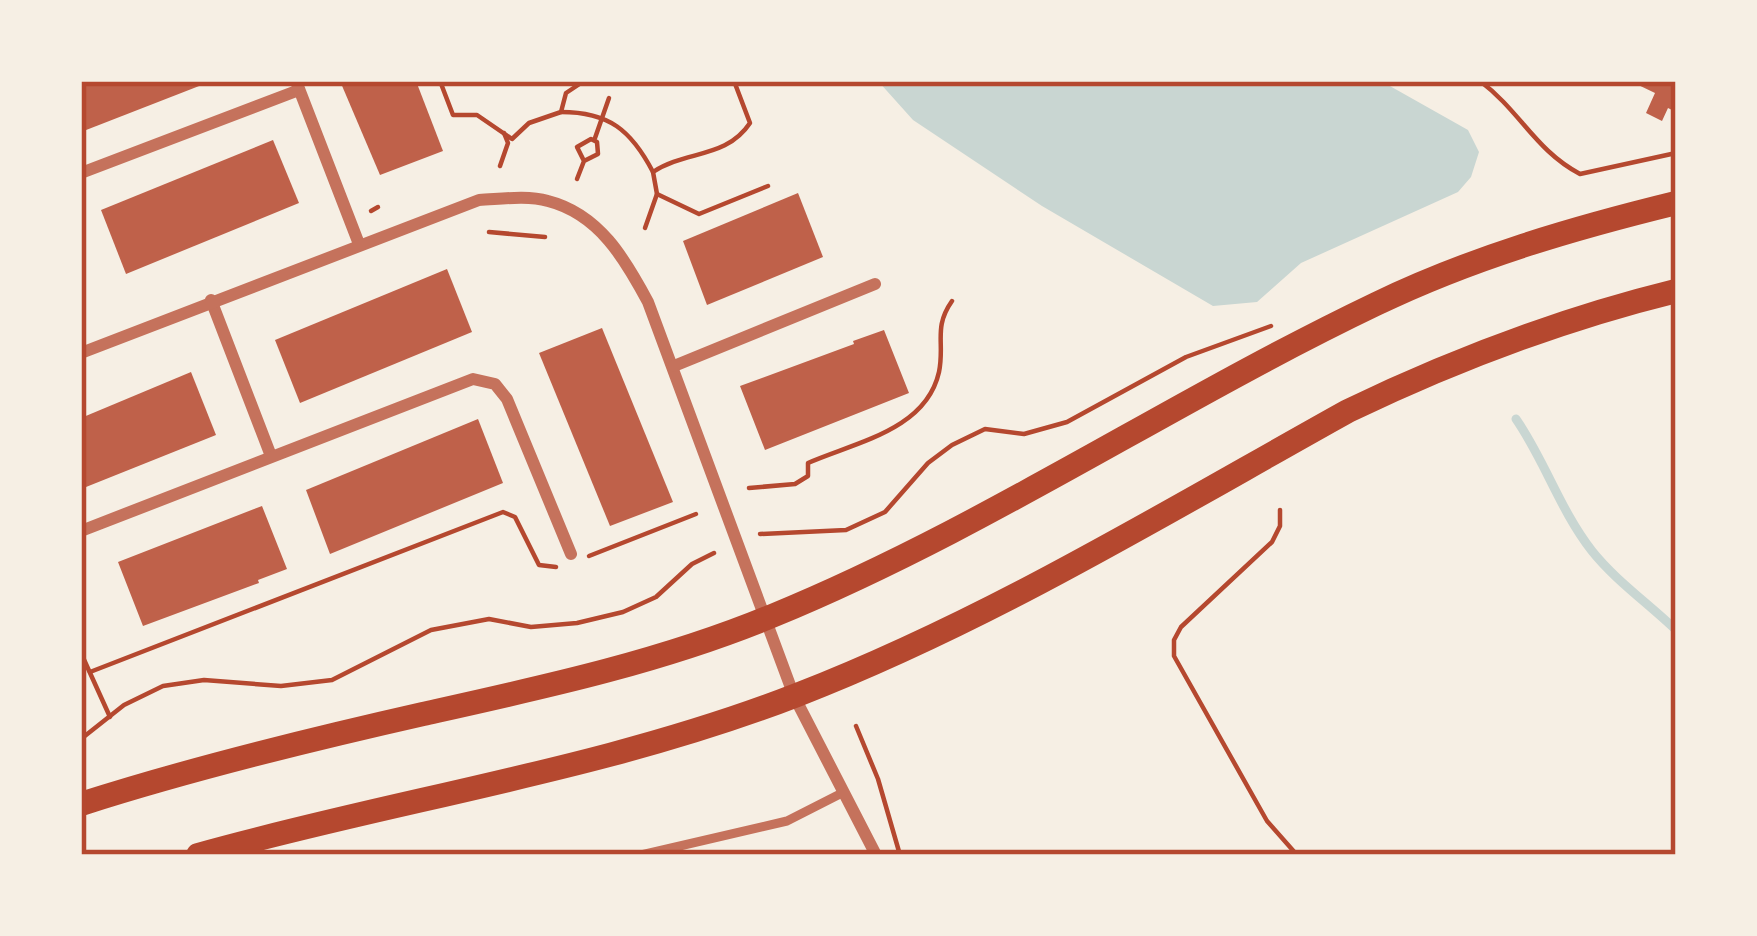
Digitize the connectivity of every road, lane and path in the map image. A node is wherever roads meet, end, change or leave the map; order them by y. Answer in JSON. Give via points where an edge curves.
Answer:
{"nodes":[{"id":1,"x":440,"y":81,"type":"edge"},
{"id":2,"x":584,"y":81,"type":"edge"},
{"id":3,"x":734,"y":81,"type":"edge"},
{"id":4,"x":1480,"y":81,"type":"edge"},
{"id":5,"x":297,"y":86,"type":"edge"},
{"id":6,"x":610,"y":98,"type":"dead end"},
{"id":7,"x":561,"y":112,"type":"junction"},
{"id":8,"x":603,"y":116,"type":"junction"},
{"id":9,"x":504,"y":133,"type":"junction"},
{"id":10,"x":593,"y":140,"type":"junction"},
{"id":11,"x":1676,"y":153,"type":"edge"},
{"id":12,"x":584,"y":160,"type":"junction"},
{"id":13,"x":500,"y":166,"type":"dead end"},
{"id":14,"x":653,"y":172,"type":"junction"},
{"id":15,"x":81,"y":173,"type":"edge"},
{"id":16,"x":578,"y":179,"type":"dead end"},
{"id":17,"x":768,"y":186,"type":"dead end"},
{"id":18,"x":657,"y":194,"type":"junction"},
{"id":19,"x":1676,"y":203,"type":"edge"},
{"id":20,"x":645,"y":228,"type":"dead end"},
{"id":21,"x":489,"y":232,"type":"dead end"},
{"id":22,"x":545,"y":237,"type":"dead end"},
{"id":23,"x":359,"y":244,"type":"junction"},
{"id":24,"x":875,"y":284,"type":"dead end"},
{"id":25,"x":1676,"y":291,"type":"edge"},
{"id":26,"x":211,"y":300,"type":"junction"},
{"id":27,"x":952,"y":301,"type":"dead end"},
{"id":28,"x":1289,"y":321,"type":"dead end"},
{"id":29,"x":81,"y":353,"type":"edge"},
{"id":30,"x":674,"y":365,"type":"junction"},
{"id":31,"x":271,"y":456,"type":"junction"},
{"id":32,"x":748,"y":488,"type":"dead end"},
{"id":33,"x":1280,"y":510,"type":"dead end"},
{"id":34,"x":696,"y":514,"type":"dead end"},
{"id":35,"x":81,"y":531,"type":"edge"},
{"id":36,"x":760,"y":534,"type":"dead end"},
{"id":37,"x":714,"y":553,"type":"dead end"},
{"id":38,"x":576,"y":556,"type":"joint"},
{"id":39,"x":560,"y":567,"type":"dead end"},
{"id":40,"x":765,"y":619,"type":"junction"},
{"id":41,"x":81,"y":653,"type":"edge"},
{"id":42,"x":90,"y":672,"type":"junction"},
{"id":43,"x":794,"y":696,"type":"junction"},
{"id":44,"x":110,"y":717,"type":"junction"},
{"id":45,"x":856,"y":727,"type":"dead end"},
{"id":46,"x":81,"y":739,"type":"edge"},
{"id":47,"x":844,"y":792,"type":"junction"},
{"id":48,"x":81,"y":804,"type":"edge"},
{"id":49,"x":199,"y":855,"type":"edge"},
{"id":50,"x":640,"y":855,"type":"edge"},
{"id":51,"x":876,"y":855,"type":"edge"},
{"id":52,"x":900,"y":855,"type":"edge"},
{"id":53,"x":1298,"y":855,"type":"edge"}],
"edges":[{"from":1,"to":9,"type":"path","via":[[453,115],[477,116]]},
{"from":2,"to":7,"type":"path","via":[[566,93]]},
{"from":3,"to":14,"type":"path","via":[[750,123],[741,137]]},
{"from":4,"to":11,"type":"path","via":[[1550,158],[1580,174]]},
{"from":5,"to":15,"type":"street"},
{"from":5,"to":23,"type":"street"},
{"from":6,"to":8,"type":"path"},
{"from":7,"to":8,"type":"path"},
{"from":7,"to":9,"type":"path","via":[[512,139]]},
{"from":8,"to":10,"type":"path"},
{"from":8,"to":14,"type":"path","via":[[629,136]]},
{"from":9,"to":13,"type":"path"},
{"from":10,"to":12,"type":"path","via":[[598,154]]},
{"from":10,"to":12,"type":"path","via":[[577,146]]},
{"from":12,"to":16,"type":"path"},
{"from":14,"to":18,"type":"path"},
{"from":17,"to":18,"type":"path","via":[[699,214]]},
{"from":18,"to":20,"type":"path"},
{"from":19,"to":40,"type":"main road","via":[[1499,254],[1380,302],[940,538]]},
{"from":21,"to":22,"type":"path"},
{"from":23,"to":26,"type":"street"},
{"from":23,"to":30,"type":"street","via":[[479,200],[548,200],[588,220],[620,253]]},
{"from":24,"to":30,"type":"street"},
{"from":25,"to":43,"type":"main road","via":[[1567,320],[1415,379],[902,652]]},
{"from":26,"to":29,"type":"street"},
{"from":26,"to":31,"type":"street"},
{"from":27,"to":32,"type":"path","via":[[940,319],[940,370],[913,418],[808,464],[808,476],[795,484]]},
{"from":28,"to":36,"type":"path","via":[[1186,357],[1067,422],[1024,434],[985,430],[952,445],[885,512],[846,530]]},
{"from":30,"to":40,"type":"street"},
{"from":31,"to":35,"type":"street"},
{"from":31,"to":38,"type":"street","via":[[473,379],[494,384]]},
{"from":33,"to":53,"type":"path","via":[[1272,542],[1181,627],[1174,656],[1267,821]]},
{"from":34,"to":38,"type":"path"},
{"from":37,"to":44,"type":"path","via":[[622,612],[577,623],[531,627],[490,619],[431,630],[332,680],[163,686]]},
{"from":39,"to":42,"type":"path","via":[[539,565],[515,518],[503,512]]},
{"from":40,"to":43,"type":"street"},
{"from":40,"to":48,"type":"main road","via":[[626,664]]},
{"from":41,"to":42,"type":"path"},
{"from":42,"to":44,"type":"path"},
{"from":43,"to":47,"type":"street"},
{"from":43,"to":49,"type":"main road","via":[[670,739]]},
{"from":44,"to":46,"type":"path"},
{"from":45,"to":52,"type":"path"},
{"from":47,"to":50,"type":"lane","via":[[787,821]]},
{"from":47,"to":51,"type":"street"}]}
